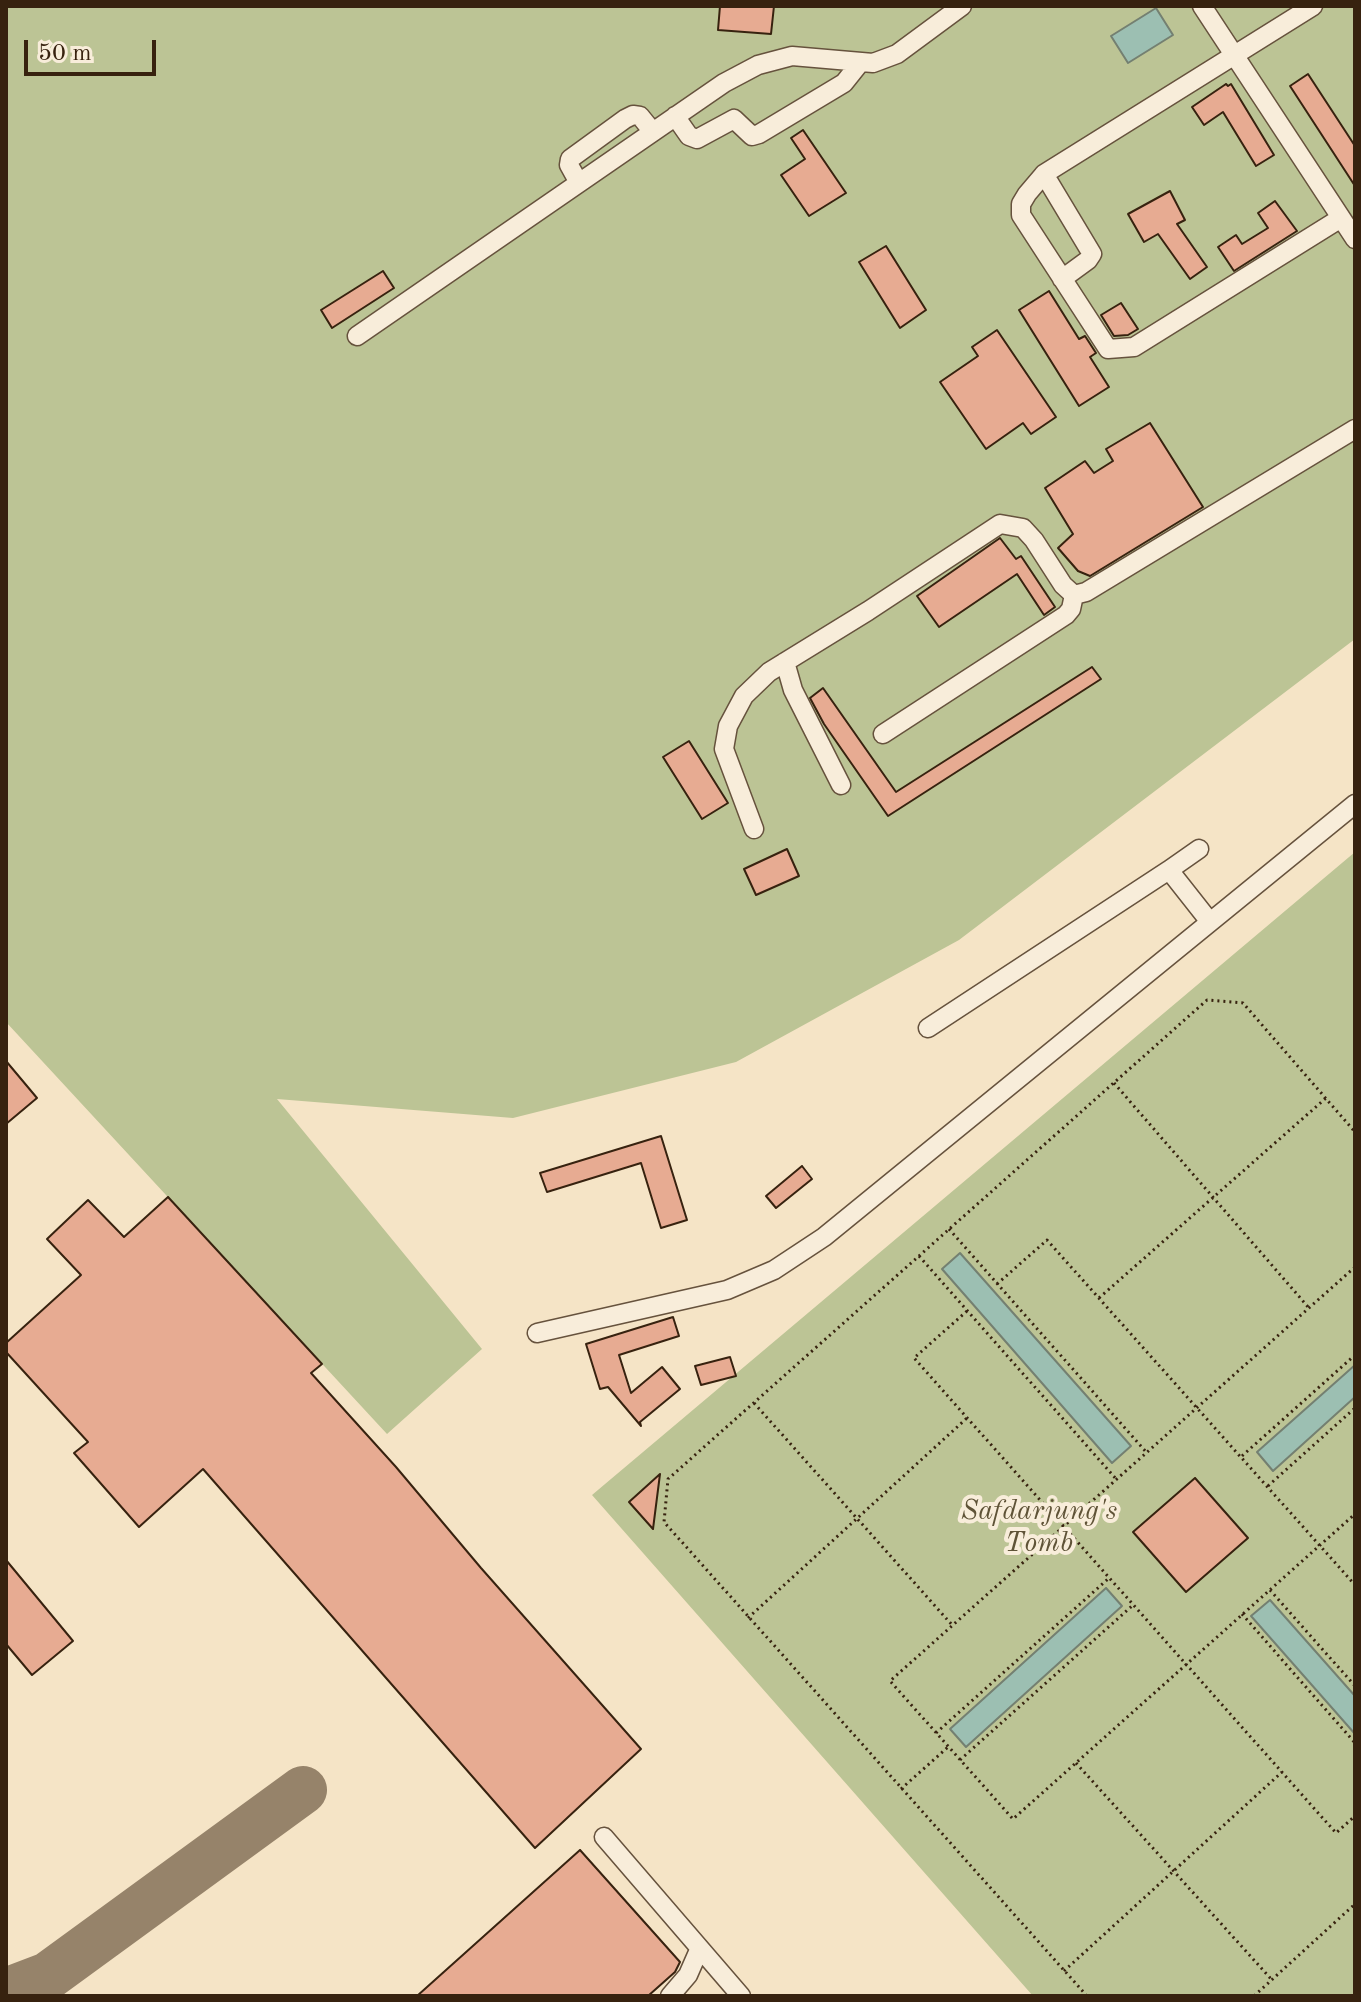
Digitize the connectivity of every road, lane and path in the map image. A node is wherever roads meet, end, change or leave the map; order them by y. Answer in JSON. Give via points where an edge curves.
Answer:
{"nodes":[{"id":1,"x":962,"y":6,"type":"edge"},
{"id":2,"x":1202,"y":6,"type":"edge"},
{"id":3,"x":1313,"y":6,"type":"edge"},
{"id":4,"x":1235,"y":54,"type":"junction"},
{"id":5,"x":860,"y":63,"type":"junction"},
{"id":6,"x":715,"y":88,"type":"junction"},
{"id":7,"x":675,"y":116,"type":"junction"},
{"id":8,"x":734,"y":119,"type":"junction"},
{"id":9,"x":653,"y":132,"type":"junction"},
{"id":10,"x":1044,"y":174,"type":"junction"},
{"id":11,"x":579,"y":183,"type":"junction"},
{"id":12,"x":1341,"y":218,"type":"junction"},
{"id":13,"x":1355,"y":239,"type":"edge"},
{"id":14,"x":1062,"y":279,"type":"junction"},
{"id":15,"x":357,"y":336,"type":"dead end"},
{"id":16,"x":1355,"y":429,"type":"edge"},
{"id":17,"x":1074,"y":595,"type":"junction"},
{"id":18,"x":785,"y":662,"type":"junction"},
{"id":19,"x":883,"y":734,"type":"dead end"},
{"id":20,"x":841,"y":785,"type":"dead end"},
{"id":21,"x":1355,"y":804,"type":"edge"},
{"id":22,"x":754,"y":829,"type":"dead end"},
{"id":23,"x":1199,"y":849,"type":"dead end"},
{"id":24,"x":1169,"y":870,"type":"junction"},
{"id":25,"x":1210,"y":922,"type":"junction"},
{"id":26,"x":928,"y":1028,"type":"dead end"},
{"id":27,"x":1114,"y":1083,"type":"junction"},
{"id":28,"x":1326,"y":1098,"type":"junction"},
{"id":29,"x":1355,"y":1132,"type":"edge"},
{"id":30,"x":1213,"y":1197,"type":"junction"},
{"id":31,"x":949,"y":1229,"type":"junction"},
{"id":32,"x":919,"y":1256,"type":"junction"},
{"id":33,"x":1355,"y":1267,"type":"edge"},
{"id":34,"x":997,"y":1284,"type":"junction"},
{"id":35,"x":1099,"y":1298,"type":"junction"},
{"id":36,"x":1309,"y":1308,"type":"junction"},
{"id":37,"x":967,"y":1311,"type":"junction"},
{"id":38,"x":537,"y":1333,"type":"dead end"},
{"id":39,"x":1355,"y":1355,"type":"edge"},
{"id":40,"x":754,"y":1403,"type":"junction"},
{"id":41,"x":1197,"y":1408,"type":"junction"},
{"id":42,"x":1355,"y":1408,"type":"edge"},
{"id":43,"x":967,"y":1418,"type":"junction"},
{"id":44,"x":1147,"y":1453,"type":"junction"},
{"id":45,"x":1241,"y":1457,"type":"junction"},
{"id":46,"x":1117,"y":1480,"type":"junction"},
{"id":47,"x":1267,"y":1487,"type":"junction"},
{"id":48,"x":1355,"y":1514,"type":"edge"},
{"id":49,"x":857,"y":1519,"type":"junction"},
{"id":50,"x":1064,"y":1527,"type":"junction"},
{"id":51,"x":1319,"y":1546,"type":"junction"},
{"id":52,"x":1109,"y":1578,"type":"junction"},
{"id":53,"x":1355,"y":1585,"type":"edge"},
{"id":54,"x":1270,"y":1590,"type":"junction"},
{"id":55,"x":1133,"y":1605,"type":"junction"},
{"id":56,"x":1242,"y":1614,"type":"junction"},
{"id":57,"x":748,"y":1618,"type":"junction"},
{"id":58,"x":953,"y":1626,"type":"junction"},
{"id":59,"x":1186,"y":1664,"type":"junction"},
{"id":60,"x":1355,"y":1686,"type":"edge"},
{"id":61,"x":936,"y":1733,"type":"junction"},
{"id":62,"x":1355,"y":1743,"type":"edge"},
{"id":63,"x":948,"y":1747,"type":"junction"},
{"id":64,"x":960,"y":1760,"type":"junction"},
{"id":65,"x":1076,"y":1763,"type":"junction"},
{"id":66,"x":1282,"y":1772,"type":"junction"},
{"id":67,"x":901,"y":1789,"type":"junction"},
{"id":68,"x":1355,"y":1816,"type":"edge"},
{"id":69,"x":604,"y":1837,"type":"dead end"},
{"id":70,"x":1173,"y":1871,"type":"junction"},
{"id":71,"x":1355,"y":1904,"type":"edge"},
{"id":72,"x":699,"y":1950,"type":"junction"},
{"id":73,"x":1064,"y":1971,"type":"junction"},
{"id":74,"x":1272,"y":1980,"type":"junction"},
{"id":75,"x":670,"y":1996,"type":"edge"},
{"id":76,"x":741,"y":1996,"type":"edge"},
{"id":77,"x":1087,"y":1996,"type":"edge"},
{"id":78,"x":1254,"y":1996,"type":"edge"}],
"edges":[{"from":1,"to":5,"type":"street","via":[[897,54]]},
{"from":2,"to":4,"type":"street"},
{"from":3,"to":4,"type":"street"},
{"from":4,"to":10,"type":"street"},
{"from":4,"to":12,"type":"street"},
{"from":5,"to":6,"type":"street","via":[[792,56],[758,65]]},
{"from":5,"to":8,"type":"street","via":[[844,83],[759,134],[752,136]]},
{"from":6,"to":7,"type":"street"},
{"from":6,"to":8,"type":"street"},
{"from":7,"to":8,"type":"street","via":[[697,139]]},
{"from":7,"to":9,"type":"street"},
{"from":9,"to":11,"type":"street"},
{"from":9,"to":11,"type":"street","via":[[640,116],[625,119],[570,159]]},
{"from":10,"to":14,"type":"street","via":[[1021,204],[1021,215]]},
{"from":10,"to":14,"type":"street","via":[[1092,254]]},
{"from":11,"to":15,"type":"street"},
{"from":12,"to":13,"type":"street"},
{"from":12,"to":14,"type":"street","via":[[1134,347],[1108,349]]},
{"from":16,"to":17,"type":"street"},
{"from":17,"to":18,"type":"street","via":[[1023,528],[1000,524]]},
{"from":17,"to":19,"type":"street","via":[[1066,615]]},
{"from":18,"to":20,"type":"street","via":[[793,690]]},
{"from":18,"to":22,"type":"street","via":[[744,696],[728,726],[724,749]]},
{"from":21,"to":25,"type":"street"},
{"from":23,"to":24,"type":"street"},
{"from":24,"to":25,"type":"street"},
{"from":24,"to":26,"type":"street"},
{"from":25,"to":38,"type":"street","via":[[824,1237],[774,1270],[727,1290]]},
{"from":27,"to":28,"type":"path","via":[[1207,1000],[1243,1003]]},
{"from":27,"to":30,"type":"path"},
{"from":27,"to":31,"type":"path"},
{"from":28,"to":29,"type":"path"},
{"from":28,"to":30,"type":"path"},
{"from":30,"to":35,"type":"path"},
{"from":30,"to":36,"type":"path"},
{"from":31,"to":32,"type":"path"},
{"from":31,"to":34,"type":"path"},
{"from":32,"to":37,"type":"path"},
{"from":32,"to":40,"type":"path"},
{"from":33,"to":36,"type":"path"},
{"from":34,"to":35,"type":"path","via":[[1047,1240]]},
{"from":34,"to":44,"type":"path"},
{"from":35,"to":41,"type":"path"},
{"from":36,"to":41,"type":"path"},
{"from":37,"to":43,"type":"path","via":[[914,1358]]},
{"from":37,"to":46,"type":"path"},
{"from":39,"to":45,"type":"path"},
{"from":40,"to":49,"type":"path"},
{"from":40,"to":57,"type":"path","via":[[668,1479],[664,1522]]},
{"from":41,"to":44,"type":"path"},
{"from":41,"to":45,"type":"path"},
{"from":42,"to":47,"type":"path"},
{"from":43,"to":49,"type":"path"},
{"from":43,"to":50,"type":"path"},
{"from":44,"to":46,"type":"path"},
{"from":45,"to":47,"type":"path"},
{"from":46,"to":50,"type":"path"},
{"from":47,"to":51,"type":"path"},
{"from":48,"to":51,"type":"path"},
{"from":49,"to":57,"type":"path"},
{"from":49,"to":58,"type":"path"},
{"from":50,"to":52,"type":"path"},
{"from":50,"to":58,"type":"path"},
{"from":51,"to":53,"type":"path"},
{"from":51,"to":54,"type":"path"},
{"from":52,"to":55,"type":"path"},
{"from":52,"to":61,"type":"path"},
{"from":54,"to":56,"type":"path"},
{"from":54,"to":60,"type":"path"},
{"from":55,"to":59,"type":"path"},
{"from":55,"to":64,"type":"path"},
{"from":56,"to":59,"type":"path"},
{"from":56,"to":62,"type":"path"},
{"from":57,"to":67,"type":"path"},
{"from":58,"to":61,"type":"path","via":[[890,1681]]},
{"from":59,"to":65,"type":"path"},
{"from":59,"to":66,"type":"path"},
{"from":61,"to":63,"type":"path"},
{"from":63,"to":64,"type":"path"},
{"from":63,"to":67,"type":"path"},
{"from":64,"to":65,"type":"path","via":[[1013,1819]]},
{"from":65,"to":70,"type":"path"},
{"from":66,"to":68,"type":"path","via":[[1336,1833]]},
{"from":66,"to":70,"type":"path"},
{"from":67,"to":73,"type":"path"},
{"from":69,"to":72,"type":"street"},
{"from":70,"to":73,"type":"path"},
{"from":70,"to":74,"type":"path"},
{"from":71,"to":74,"type":"path"},
{"from":72,"to":75,"type":"street","via":[[688,1975]]},
{"from":72,"to":76,"type":"street"},
{"from":73,"to":77,"type":"path"},
{"from":74,"to":78,"type":"path"}]}
